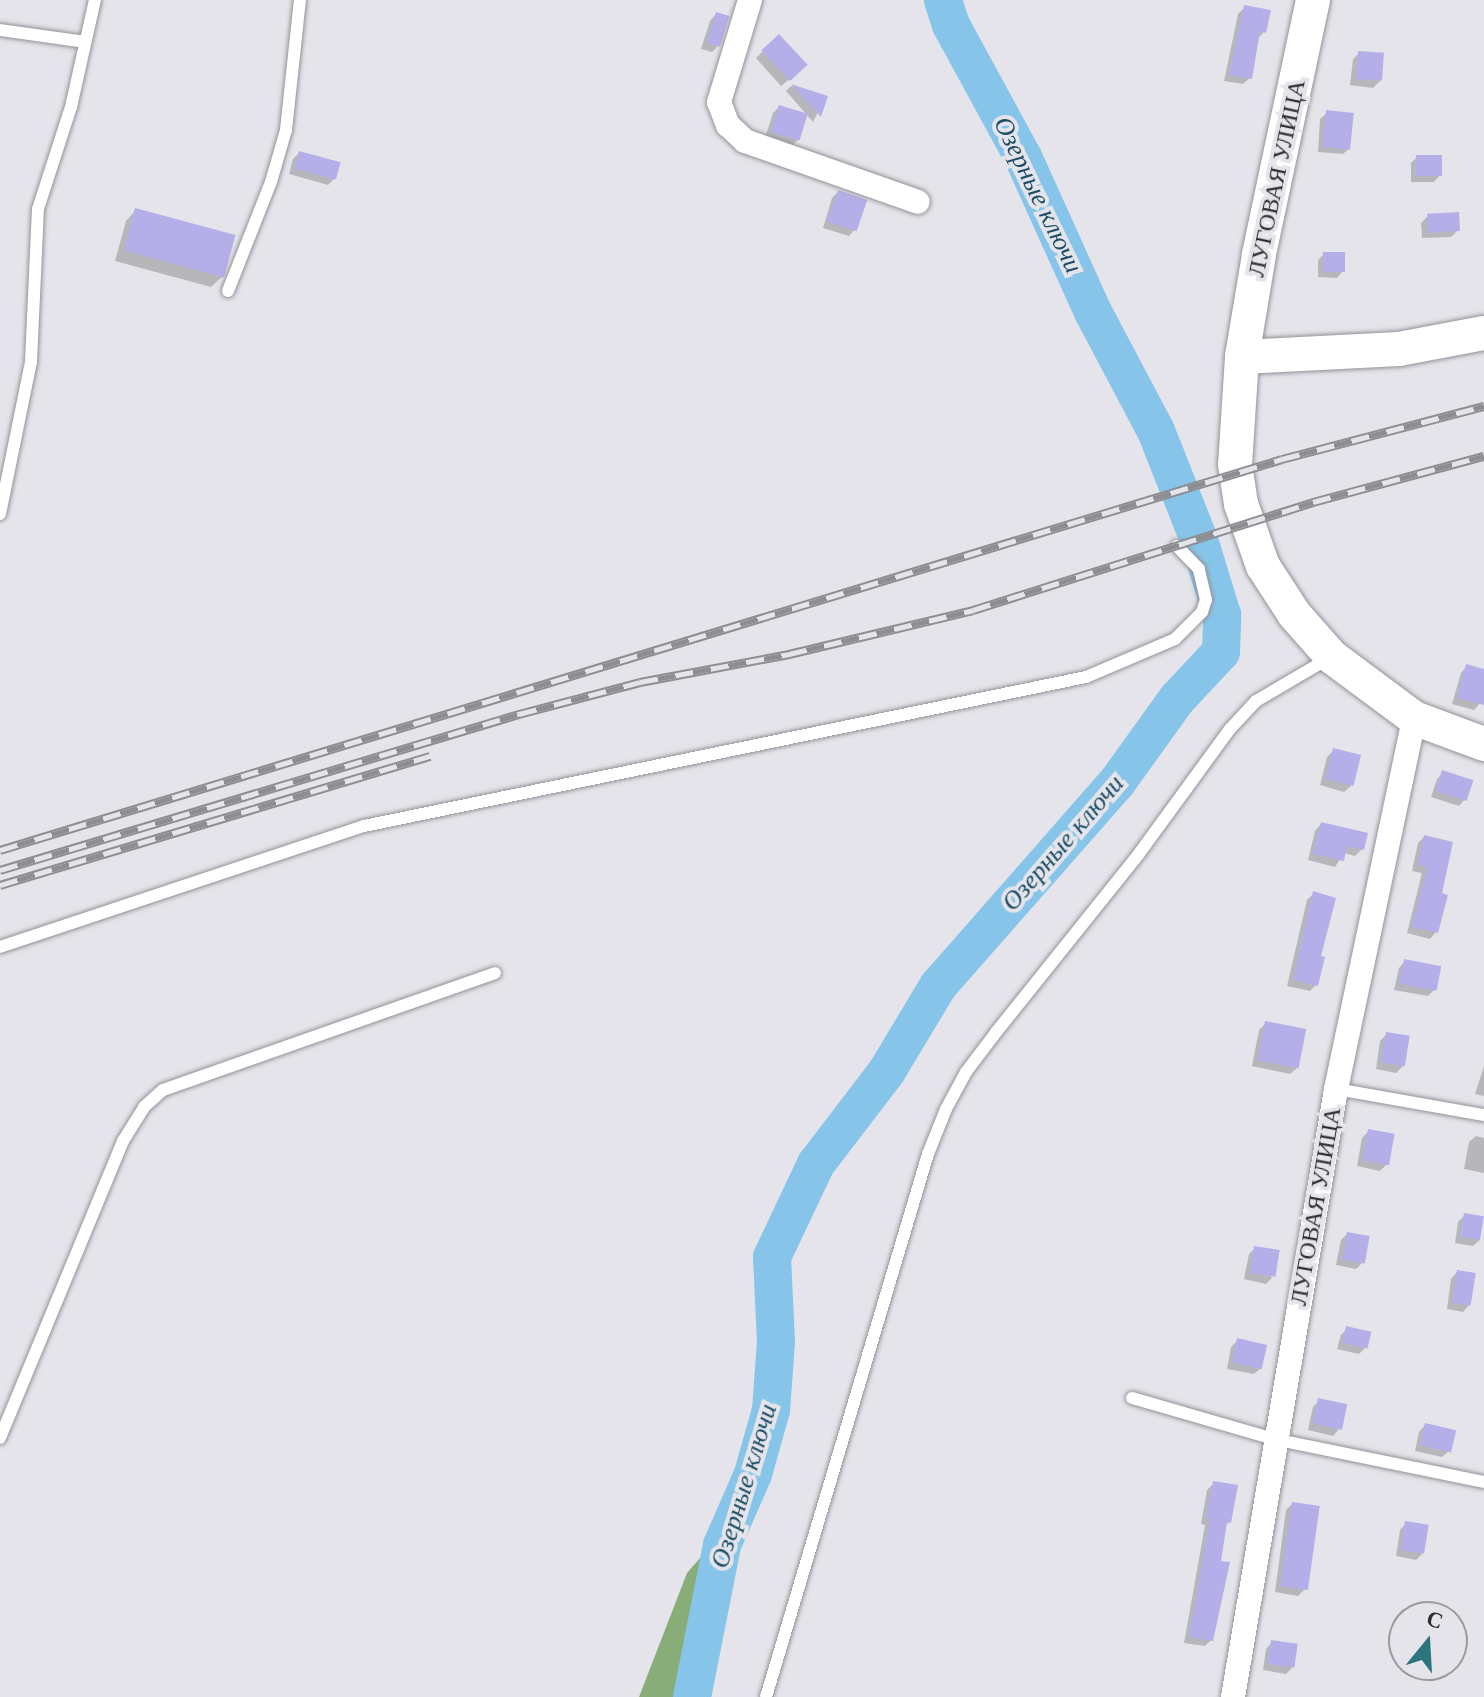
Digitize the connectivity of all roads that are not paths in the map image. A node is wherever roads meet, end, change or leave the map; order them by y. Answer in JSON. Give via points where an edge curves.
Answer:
{"nodes":[{"id":1,"x":95,"y":0,"type":"edge"},
{"id":2,"x":300,"y":0,"type":"edge"},
{"id":3,"x":750,"y":0,"type":"edge"},
{"id":4,"x":1313,"y":0,"type":"edge"},
{"id":5,"x":0,"y":30,"type":"edge"},
{"id":6,"x":85,"y":42,"type":"junction"},
{"id":7,"x":918,"y":202,"type":"dead end"},
{"id":8,"x":228,"y":291,"type":"dead end"},
{"id":9,"x":1484,"y":333,"type":"edge"},
{"id":10,"x":1242,"y":357,"type":"junction"},
{"id":11,"x":0,"y":514,"type":"edge"},
{"id":12,"x":1177,"y":546,"type":"dead end"},
{"id":13,"x":1332,"y":657,"type":"junction"},
{"id":14,"x":1414,"y":718,"type":"junction"},
{"id":15,"x":1484,"y":744,"type":"edge"},
{"id":16,"x":0,"y":947,"type":"edge"},
{"id":17,"x":495,"y":973,"type":"dead end"},
{"id":18,"x":1336,"y":1089,"type":"junction"},
{"id":19,"x":1484,"y":1115,"type":"edge"},
{"id":20,"x":1132,"y":1398,"type":"dead end"},
{"id":21,"x":0,"y":1438,"type":"edge"},
{"id":22,"x":1274,"y":1439,"type":"junction"},
{"id":23,"x":1484,"y":1482,"type":"edge"},
{"id":24,"x":766,"y":1697,"type":"edge"},
{"id":25,"x":1233,"y":1697,"type":"edge"}],
"edges":[{"from":1,"to":6,"type":"lane"},
{"from":2,"to":8,"type":"lane","via":[[286,130]]},
{"from":3,"to":7,"type":"street","via":[[719,102],[728,125],[745,141]]},
{"from":4,"to":10,"type":"main road","name":"ЛУГОВАЯ УЛИЦА"},
{"from":5,"to":6,"type":"lane"},
{"from":6,"to":11,"type":"lane","via":[[71,107],[38,209],[31,362]]},
{"from":9,"to":10,"type":"main road","via":[[1399,349]]},
{"from":10,"to":13,"type":"main road","name":"ЛУГОВАЯ УЛИЦА","via":[[1235,464],[1241,504],[1263,566],[1294,614]]},
{"from":12,"to":16,"type":"lane","via":[[1199,569],[1206,600],[1202,612],[1175,639],[1086,677],[364,826]]},
{"from":13,"to":14,"type":"main road","name":"ЛУГОВАЯ УЛИЦА"},
{"from":13,"to":24,"type":"lane","via":[[1256,701],[1230,729],[966,1072],[928,1154]]},
{"from":14,"to":15,"type":"main road","name":"ЛУГОВАЯ УЛИЦА"},
{"from":14,"to":18,"type":"street","name":"ЛУГОВАЯ УЛИЦА"},
{"from":17,"to":21,"type":"lane","via":[[163,1090],[144,1107],[123,1141]]},
{"from":18,"to":19,"type":"lane"},
{"from":18,"to":22,"type":"street","name":"ЛУГОВАЯ УЛИЦА"},
{"from":20,"to":22,"type":"lane"},
{"from":22,"to":23,"type":"lane"},
{"from":22,"to":25,"type":"street","name":"ЛУГОВАЯ УЛИЦА"}]}
